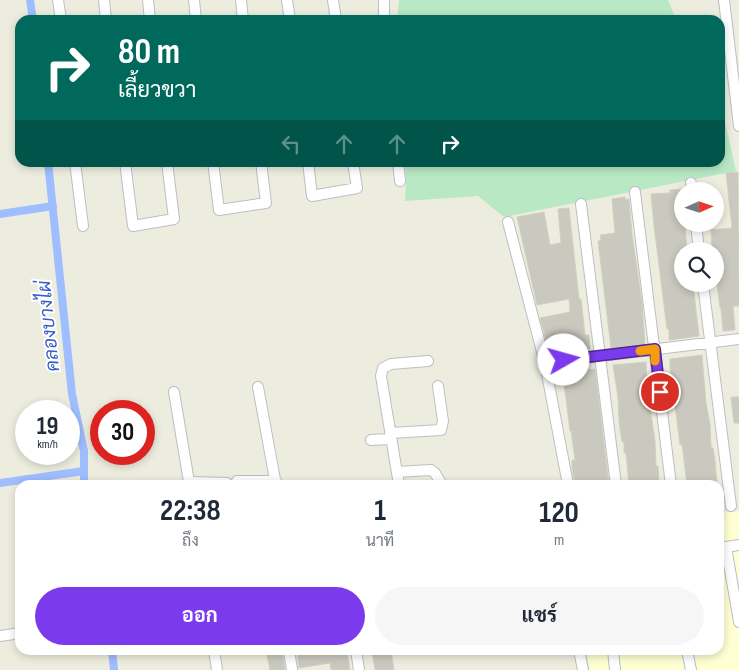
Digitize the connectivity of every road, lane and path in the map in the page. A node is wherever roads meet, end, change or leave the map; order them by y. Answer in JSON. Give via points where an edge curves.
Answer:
{"nodes":[{"id":1,"x":58,"y":0,"type":"edge"},
{"id":2,"x":104,"y":0,"type":"edge"},
{"id":3,"x":148,"y":0,"type":"edge"},
{"id":4,"x":194,"y":0,"type":"edge"},
{"id":5,"x":240,"y":0,"type":"edge"},
{"id":6,"x":287,"y":0,"type":"edge"},
{"id":7,"x":333,"y":0,"type":"edge"},
{"id":8,"x":384,"y":0,"type":"edge"},
{"id":9,"x":724,"y":0,"type":"edge"},
{"id":10,"x":60,"y":15,"type":"edge"},
{"id":11,"x":106,"y":15,"type":"edge"},
{"id":12,"x":150,"y":15,"type":"edge"},
{"id":13,"x":196,"y":15,"type":"edge"},
{"id":14,"x":242,"y":15,"type":"edge"},
{"id":15,"x":289,"y":15,"type":"edge"},
{"id":16,"x":335,"y":15,"type":"edge"},
{"id":17,"x":384,"y":15,"type":"edge"},
{"id":18,"x":739,"y":126,"type":"edge"},
{"id":19,"x":76,"y":167,"type":"edge"},
{"id":20,"x":125,"y":167,"type":"edge"},
{"id":21,"x":168,"y":167,"type":"edge"},
{"id":22,"x":214,"y":167,"type":"edge"},
{"id":23,"x":262,"y":167,"type":"edge"},
{"id":24,"x":309,"y":167,"type":"edge"},
{"id":25,"x":354,"y":167,"type":"edge"},
{"id":26,"x":399,"y":167,"type":"edge"},
{"id":27,"x":400,"y":181,"type":"dead end"},
{"id":28,"x":635,"y":192,"type":"dead end"},
{"id":29,"x":581,"y":204,"type":"dead end"},
{"id":30,"x":508,"y":222,"type":"dead end"},
{"id":31,"x":83,"y":226,"type":"dead end"},
{"id":32,"x":704,"y":292,"type":"edge"},
{"id":33,"x":739,"y":339,"type":"edge"},
{"id":34,"x":710,"y":345,"type":"junction"},
{"id":35,"x":739,"y":345,"type":"edge"},
{"id":36,"x":655,"y":352,"type":"junction"},
{"id":37,"x":600,"y":359,"type":"junction"},
{"id":38,"x":428,"y":361,"type":"dead end"},
{"id":39,"x":546,"y":365,"type":"junction"},
{"id":40,"x":438,"y":386,"type":"dead end"},
{"id":41,"x":258,"y":387,"type":"dead end"},
{"id":42,"x":174,"y":392,"type":"dead end"},
{"id":43,"x":390,"y":436,"type":"junction"},
{"id":44,"x":371,"y":440,"type":"dead end"},
{"id":45,"x":396,"y":472,"type":"junction"},
{"id":46,"x":188,"y":480,"type":"edge"},
{"id":47,"x":275,"y":480,"type":"edge"},
{"id":48,"x":398,"y":480,"type":"edge"},
{"id":49,"x":439,"y":480,"type":"edge"},
{"id":50,"x":567,"y":480,"type":"edge"},
{"id":51,"x":615,"y":480,"type":"edge"},
{"id":52,"x":670,"y":480,"type":"edge"},
{"id":53,"x":731,"y":506,"type":"dead end"},
{"id":54,"x":739,"y":545,"type":"edge"},
{"id":55,"x":724,"y":548,"type":"edge"},
{"id":56,"x":724,"y":552,"type":"edge"},
{"id":57,"x":737,"y":605,"type":"edge"},
{"id":58,"x":739,"y":622,"type":"edge"},
{"id":59,"x":15,"y":634,"type":"edge"},
{"id":60,"x":0,"y":636,"type":"edge"},
{"id":61,"x":215,"y":655,"type":"edge"},
{"id":62,"x":290,"y":655,"type":"edge"},
{"id":63,"x":357,"y":655,"type":"edge"},
{"id":64,"x":580,"y":655,"type":"edge"},
{"id":65,"x":614,"y":655,"type":"edge"},
{"id":66,"x":688,"y":655,"type":"edge"},
{"id":67,"x":217,"y":670,"type":"edge"},
{"id":68,"x":292,"y":670,"type":"edge"},
{"id":69,"x":359,"y":670,"type":"edge"},
{"id":70,"x":583,"y":670,"type":"edge"},
{"id":71,"x":615,"y":670,"type":"edge"},
{"id":72,"x":691,"y":670,"type":"edge"}],
"edges":[{"from":1,"to":10,"type":"street"},
{"from":2,"to":11,"type":"street"},
{"from":3,"to":12,"type":"street"},
{"from":4,"to":13,"type":"street"},
{"from":5,"to":14,"type":"street"},
{"from":6,"to":15,"type":"street"},
{"from":7,"to":16,"type":"street"},
{"from":8,"to":17,"type":"street"},
{"from":9,"to":18,"type":"street"},
{"from":19,"to":31,"type":"street"},
{"from":20,"to":21,"type":"street","via":[[133,226],[174,219]]},
{"from":22,"to":23,"type":"street","via":[[219,210],[266,203]]},
{"from":24,"to":25,"type":"street","via":[[312,196],[357,188]]},
{"from":26,"to":27,"type":"street"},
{"from":28,"to":36,"type":"street"},
{"from":29,"to":37,"type":"street"},
{"from":30,"to":39,"type":"street"},
{"from":32,"to":34,"type":"street"},
{"from":33,"to":34,"type":"street"},
{"from":34,"to":35,"type":"street"},
{"from":34,"to":36,"type":"street"},
{"from":34,"to":53,"type":"street"},
{"from":36,"to":37,"type":"street"},
{"from":36,"to":52,"type":"street"},
{"from":37,"to":39,"type":"street"},
{"from":37,"to":51,"type":"street"},
{"from":38,"to":43,"type":"street","via":[[391,364],[383,368],[381,376]]},
{"from":39,"to":50,"type":"street"},
{"from":40,"to":43,"type":"street","via":[[443,421],[441,430]]},
{"from":41,"to":47,"type":"street"},
{"from":42,"to":46,"type":"street"},
{"from":43,"to":44,"type":"street"},
{"from":43,"to":45,"type":"street"},
{"from":45,"to":48,"type":"street"},
{"from":45,"to":49,"type":"street","via":[[431,470]]},
{"from":54,"to":55,"type":"street"},
{"from":56,"to":57,"type":"street"},
{"from":57,"to":58,"type":"street"},
{"from":59,"to":60,"type":"street"},
{"from":61,"to":67,"type":"street"},
{"from":62,"to":68,"type":"street"},
{"from":63,"to":69,"type":"street"},
{"from":64,"to":70,"type":"street"},
{"from":65,"to":71,"type":"street"},
{"from":66,"to":72,"type":"street"}]}
